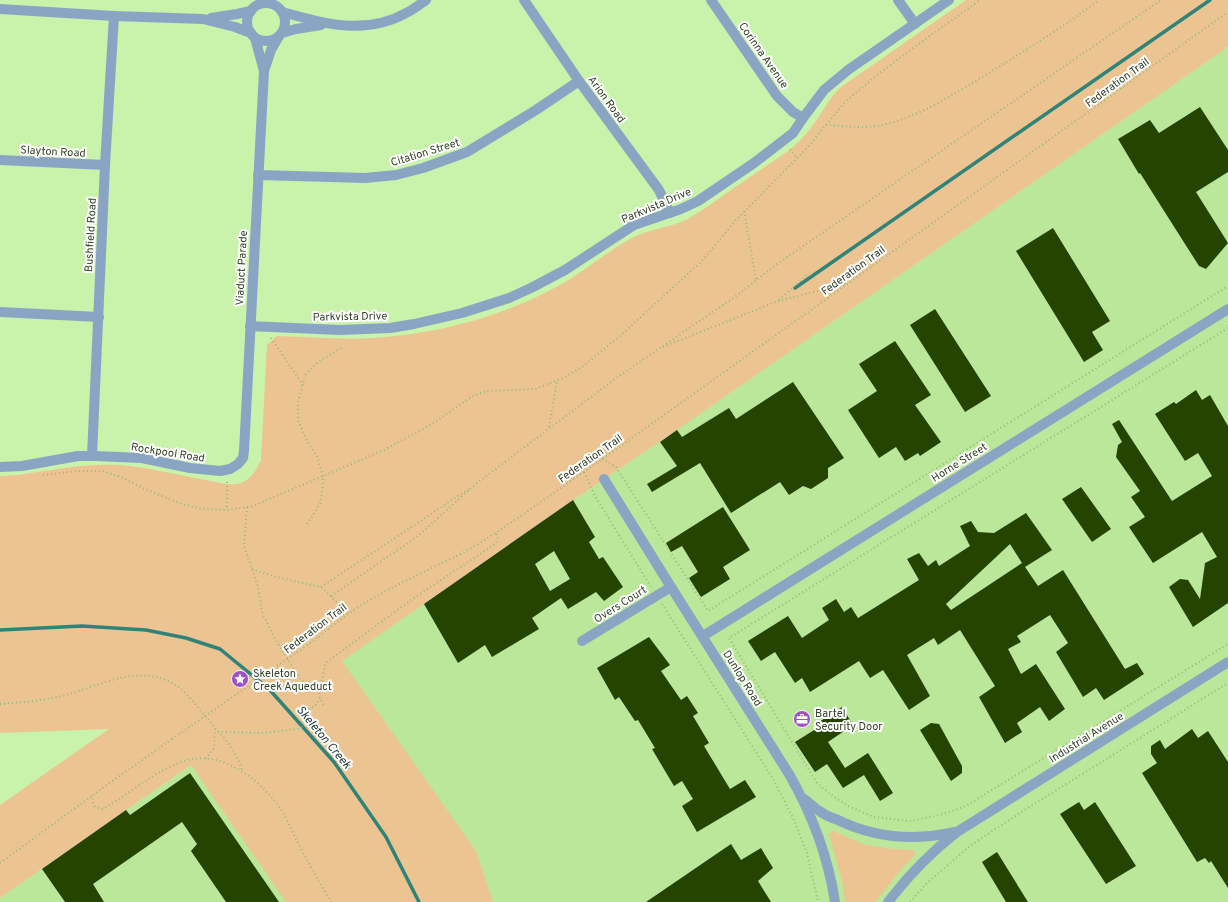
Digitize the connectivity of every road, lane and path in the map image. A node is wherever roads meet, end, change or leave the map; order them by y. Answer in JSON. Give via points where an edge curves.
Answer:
{"nodes":[{"id":1,"x":426,"y":0,"type":"edge"},
{"id":2,"x":524,"y":0,"type":"edge"},
{"id":3,"x":711,"y":0,"type":"edge"},
{"id":4,"x":898,"y":0,"type":"edge"},
{"id":5,"x":949,"y":0,"type":"edge"},
{"id":6,"x":980,"y":0,"type":"edge"},
{"id":7,"x":1099,"y":0,"type":"edge"},
{"id":8,"x":1161,"y":0,"type":"edge"},
{"id":9,"x":254,"y":6,"type":"edge"},
{"id":10,"x":280,"y":7,"type":"edge"},
{"id":11,"x":0,"y":9,"type":"edge"},
{"id":12,"x":1228,"y":12,"type":"edge"},
{"id":13,"x":114,"y":16,"type":"junction"},
{"id":14,"x":203,"y":19,"type":"junction"},
{"id":15,"x":325,"y":24,"type":"junction"},
{"id":16,"x":915,"y":24,"type":"junction"},
{"id":17,"x":281,"y":34,"type":"junction"},
{"id":18,"x":253,"y":35,"type":"junction"},
{"id":19,"x":264,"y":71,"type":"junction"},
{"id":20,"x":580,"y":81,"type":"junction"},
{"id":21,"x":803,"y":118,"type":"junction"},
{"id":22,"x":826,"y":125,"type":"junction"},
{"id":23,"x":0,"y":160,"type":"edge"},
{"id":24,"x":105,"y":165,"type":"junction"},
{"id":25,"x":258,"y":175,"type":"junction"},
{"id":26,"x":744,"y":211,"type":"junction"},
{"id":27,"x":670,"y":213,"type":"junction"},
{"id":28,"x":809,"y":273,"type":"dead end"},
{"id":29,"x":756,"y":280,"type":"junction"},
{"id":30,"x":848,"y":284,"type":"junction"},
{"id":31,"x":1228,"y":286,"type":"edge"},
{"id":32,"x":778,"y":301,"type":"junction"},
{"id":33,"x":1228,"y":309,"type":"edge"},
{"id":34,"x":0,"y":312,"type":"edge"},
{"id":35,"x":99,"y":317,"type":"junction"},
{"id":36,"x":250,"y":326,"type":"junction"},
{"id":37,"x":1228,"y":328,"type":"edge"},
{"id":38,"x":266,"y":333,"type":"dead end"},
{"id":39,"x":343,"y":347,"type":"dead end"},
{"id":40,"x":658,"y":349,"type":"junction"},
{"id":41,"x":557,"y":381,"type":"junction"},
{"id":42,"x":303,"y":385,"type":"junction"},
{"id":43,"x":549,"y":428,"type":"junction"},
{"id":44,"x":92,"y":456,"type":"junction"},
{"id":45,"x":602,"y":459,"type":"junction"},
{"id":46,"x":237,"y":465,"type":"joint"},
{"id":47,"x":0,"y":467,"type":"edge"},
{"id":48,"x":227,"y":470,"type":"junction"},
{"id":49,"x":584,"y":471,"type":"junction"},
{"id":50,"x":37,"y":476,"type":"dead end"},
{"id":51,"x":323,"y":476,"type":"junction"},
{"id":52,"x":604,"y":479,"type":"dead end"},
{"id":53,"x":477,"y":483,"type":"junction"},
{"id":54,"x":247,"y":507,"type":"junction"},
{"id":55,"x":227,"y":510,"type":"junction"},
{"id":56,"x":307,"y":524,"type":"dead end"},
{"id":57,"x":496,"y":532,"type":"junction"},
{"id":58,"x":252,"y":569,"type":"junction"},
{"id":59,"x":321,"y":587,"type":"junction"},
{"id":60,"x":671,"y":587,"type":"junction"},
{"id":61,"x":331,"y":596,"type":"junction"},
{"id":62,"x":656,"y":596,"type":"junction"},
{"id":63,"x":348,"y":613,"type":"junction"},
{"id":64,"x":703,"y":636,"type":"junction"},
{"id":65,"x":582,"y":642,"type":"dead end"},
{"id":66,"x":1228,"y":644,"type":"edge"},
{"id":67,"x":1228,"y":662,"type":"edge"},
{"id":68,"x":1228,"y":683,"type":"edge"},
{"id":69,"x":321,"y":685,"type":"junction"},
{"id":70,"x":320,"y":698,"type":"junction"},
{"id":71,"x":0,"y":704,"type":"edge"},
{"id":72,"x":324,"y":706,"type":"dead end"},
{"id":73,"x":214,"y":727,"type":"junction"},
{"id":74,"x":218,"y":732,"type":"junction"},
{"id":75,"x":206,"y":759,"type":"junction"},
{"id":76,"x":242,"y":772,"type":"junction"},
{"id":77,"x":94,"y":794,"type":"junction"},
{"id":78,"x":803,"y":798,"type":"junction"},
{"id":79,"x":956,"y":832,"type":"junction"},
{"id":80,"x":0,"y":863,"type":"edge"},
{"id":81,"x":331,"y":902,"type":"edge"},
{"id":82,"x":818,"y":902,"type":"edge"},
{"id":83,"x":835,"y":902,"type":"edge"},
{"id":84,"x":888,"y":902,"type":"edge"},
{"id":85,"x":910,"y":902,"type":"edge"}],
"edges":[{"from":1,"to":15,"type":"street","via":[[408,12],[377,24]]},
{"from":2,"to":20,"type":"street","name":"Arion Road"},
{"from":3,"to":21,"type":"street","name":"Corinna Avenue","via":[[776,96]]},
{"from":4,"to":16,"type":"street"},
{"from":5,"to":16,"type":"street","name":"Parkvista Drive"},
{"from":6,"to":22,"type":"path","via":[[881,72],[845,102]]},
{"from":7,"to":22,"type":"path","via":[[1023,52],[918,113],[878,126]]},
{"from":8,"to":29,"type":"path"},
{"from":9,"to":10,"type":"street","via":[[268,3]]},
{"from":9,"to":14,"type":"street","via":[[237,14]]},
{"from":9,"to":18,"type":"street","via":[[247,22]]},
{"from":10,"to":15,"type":"street"},
{"from":10,"to":17,"type":"street","via":[[285,23]]},
{"from":11,"to":13,"type":"street"},
{"from":12,"to":30,"type":"path","name":"Federation Trail"},
{"from":13,"to":14,"type":"street"},
{"from":13,"to":24,"type":"street","name":"Bushfield Road"},
{"from":14,"to":18,"type":"street","via":[[235,26]]},
{"from":15,"to":17,"type":"street"},
{"from":16,"to":21,"type":"street","name":"Parkvista Drive","via":[[834,81]]},
{"from":17,"to":18,"type":"street","via":[[268,41],[260,40]]},
{"from":17,"to":19,"type":"street","name":"Viaduct Parade","via":[[271,50]]},
{"from":18,"to":19,"type":"street","name":"Viaduct Parade"},
{"from":19,"to":25,"type":"street","name":"Viaduct Parade"},
{"from":20,"to":25,"type":"street","name":"Citation Street","via":[[467,152],[423,168],[396,175],[364,178]]},
{"from":20,"to":27,"type":"street","name":"Arion Road","via":[[659,190]]},
{"from":21,"to":27,"type":"street","name":"Parkvista Drive","via":[[793,133],[754,163],[698,201]]},
{"from":22,"to":26,"type":"path","via":[[807,148]]},
{"from":23,"to":24,"type":"street","name":"Slayton Road"},
{"from":24,"to":35,"type":"street","name":"Bushfield Road"},
{"from":25,"to":36,"type":"street","name":"Viaduct Parade"},
{"from":26,"to":29,"type":"path"},
{"from":26,"to":41,"type":"path","via":[[703,260],[620,336],[582,367]]},
{"from":27,"to":36,"type":"street","name":"Parkvista Drive","via":[[634,225],[589,256],[531,288],[462,313],[390,328],[340,330]]},
{"from":28,"to":32,"type":"path"},
{"from":29,"to":40,"type":"path"},
{"from":30,"to":32,"type":"path"},
{"from":30,"to":45,"type":"path","name":"Federation Trail"},
{"from":31,"to":45,"type":"path","via":[[708,611],[616,467]]},
{"from":32,"to":40,"type":"path"},
{"from":33,"to":64,"type":"street","name":"Horne Street"},
{"from":34,"to":35,"type":"street"},
{"from":35,"to":44,"type":"street","name":"Bushfield Road"},
{"from":36,"to":46,"type":"street","name":"Viaduct Parade","via":[[244,451]]},
{"from":37,"to":66,"type":"path","via":[[729,638],[817,783],[848,806],[874,817],[911,821],[966,806]]},
{"from":38,"to":42,"type":"path"},
{"from":39,"to":42,"type":"path","via":[[318,362],[305,375]]},
{"from":40,"to":43,"type":"path"},
{"from":41,"to":43,"type":"path"},
{"from":41,"to":51,"type":"path","via":[[535,389],[502,389],[486,391],[471,397],[432,424],[391,446]]},
{"from":42,"to":51,"type":"path","via":[[298,402],[298,420],[317,456]]},
{"from":43,"to":53,"type":"path"},
{"from":44,"to":47,"type":"street","name":"Rockpool Road"},
{"from":44,"to":48,"type":"street","name":"Rockpool Road","via":[[142,458],[190,468]]},
{"from":45,"to":49,"type":"path","name":"Federation Trail"},
{"from":46,"to":48,"type":"street","name":"Rockpool Road"},
{"from":48,"to":55,"type":"path"},
{"from":49,"to":57,"type":"path","name":"Federation Trail"},
{"from":49,"to":62,"type":"path","via":[[595,496]]},
{"from":50,"to":55,"type":"path","via":[[78,470],[102,471],[179,503],[205,509]]},
{"from":51,"to":54,"type":"path"},
{"from":51,"to":56,"type":"path","via":[[320,504]]},
{"from":52,"to":60,"type":"street","name":"Dunlop Road"},
{"from":53,"to":59,"type":"path"},
{"from":53,"to":61,"type":"path","via":[[418,536]]},
{"from":54,"to":55,"type":"path"},
{"from":54,"to":58,"type":"path","via":[[244,546]]},
{"from":57,"to":63,"type":"path","name":"Federation Trail","via":[[467,551],[398,584]]},
{"from":57,"to":69,"type":"path","via":[[498,539],[495,544],[414,598],[328,661]]},
{"from":58,"to":59,"type":"path"},
{"from":58,"to":69,"type":"path","via":[[262,612],[275,639],[300,679],[310,686]]},
{"from":59,"to":61,"type":"path"},
{"from":60,"to":62,"type":"street","name":"Overs Court"},
{"from":60,"to":64,"type":"street","name":"Dunlop Road"},
{"from":61,"to":63,"type":"path"},
{"from":62,"to":65,"type":"street","name":"Overs Court"},
{"from":62,"to":82,"type":"path","via":[[772,779],[794,820],[806,853]]},
{"from":63,"to":77,"type":"path","name":"Federation Trail","bridge":true,"via":[[319,637]]},
{"from":64,"to":78,"type":"street","name":"Dunlop Road"},
{"from":67,"to":79,"type":"street","name":"Industrial Avenue"},
{"from":68,"to":85,"type":"path","via":[[970,845],[947,864]]},
{"from":69,"to":70,"type":"path"},
{"from":70,"to":72,"type":"path"},
{"from":70,"to":74,"type":"path","via":[[315,706],[307,710],[301,728],[297,730],[263,733]]},
{"from":71,"to":73,"type":"path","via":[[68,695],[109,680],[151,677],[175,684]]},
{"from":73,"to":74,"type":"path"},
{"from":73,"to":75,"type":"path","via":[[214,748]]},
{"from":74,"to":76,"type":"path","via":[[235,753]]},
{"from":75,"to":76,"type":"path","via":[[230,765]]},
{"from":75,"to":77,"type":"path","via":[[191,759],[170,767],[103,809],[95,807],[92,803]]},
{"from":76,"to":81,"type":"path","via":[[252,777],[283,813]]},
{"from":77,"to":80,"type":"path","name":"Federation Trail"},
{"from":78,"to":79,"type":"street","name":"Industrial Avenue","via":[[822,813],[872,832],[913,837]]},
{"from":78,"to":83,"type":"street","name":"Dunlop Road","via":[[826,860]]},
{"from":79,"to":84,"type":"street","name":"Industrial Avenue","via":[[935,849]]}]}
